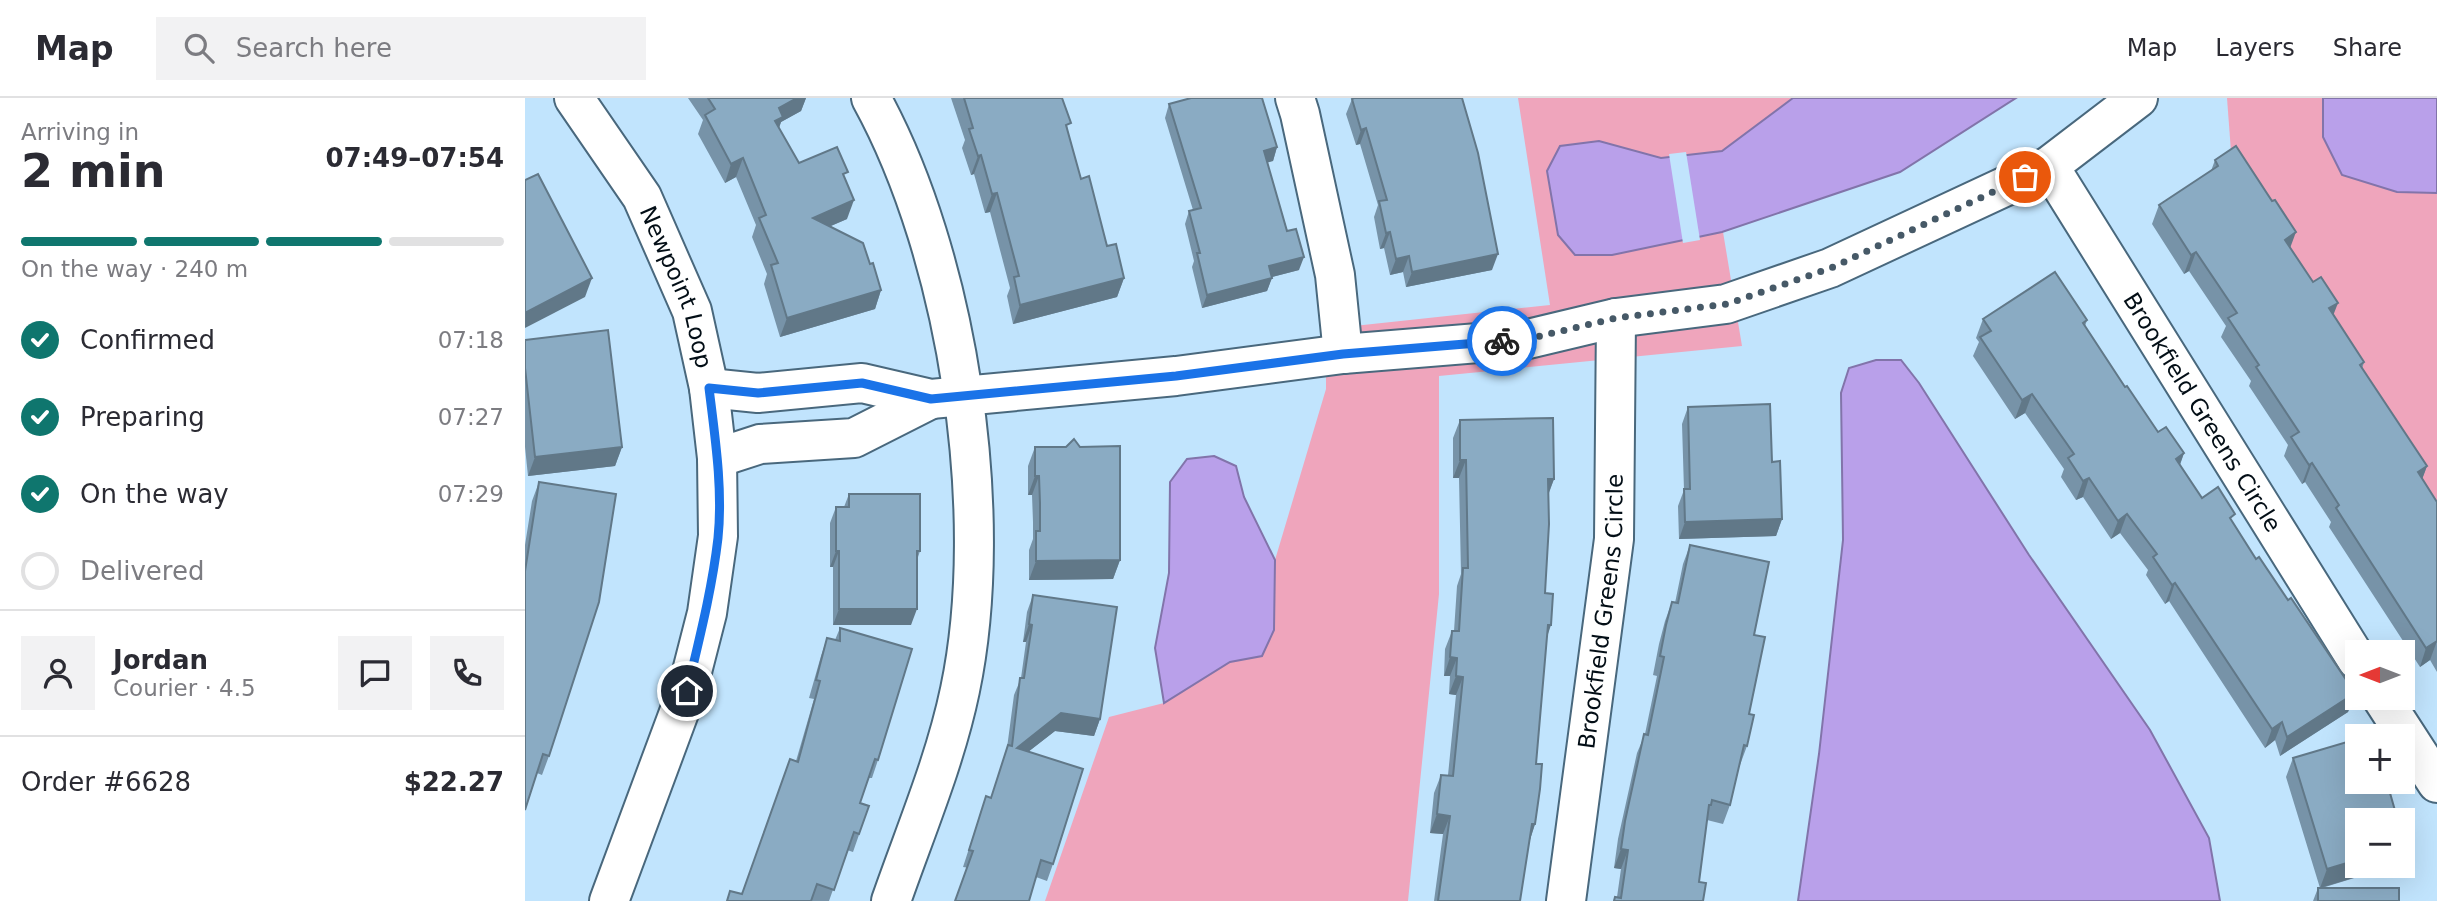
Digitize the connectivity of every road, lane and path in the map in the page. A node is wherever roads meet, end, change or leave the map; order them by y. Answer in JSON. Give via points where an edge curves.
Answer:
{"nodes":[{"id":1,"x":574,"y":98,"type":"edge"},
{"id":2,"x":871,"y":98,"type":"edge"},
{"id":3,"x":1295,"y":98,"type":"edge"},
{"id":4,"x":2138,"y":98,"type":"edge"},
{"id":5,"x":2049,"y":166,"type":"junction"},
{"id":6,"x":1616,"y":318,"type":"junction"},
{"id":7,"x":1343,"y":354,"type":"junction"},
{"id":8,"x":709,"y":388,"type":"junction"},
{"id":9,"x":948,"y":397,"type":"junction"},
{"id":10,"x":717,"y":458,"type":"junction"},
{"id":11,"x":2345,"y":641,"type":"edge"},
{"id":12,"x":2390,"y":710,"type":"edge"},
{"id":13,"x":2437,"y":783,"type":"edge"},
{"id":14,"x":609,"y":901,"type":"edge"},
{"id":15,"x":891,"y":901,"type":"edge"},
{"id":16,"x":1566,"y":901,"type":"edge"}],
"edges":[{"from":1,"to":8,"type":"street","name":"Newpoint Loop","via":[[642,197],[692,311]]},
{"from":2,"to":9,"type":"street","via":[[906,172],[947,310]]},
{"from":3,"to":7,"type":"street","via":[[1335,275]]},
{"from":4,"to":5,"type":"street"},
{"from":5,"to":6,"type":"street","via":[[1818,272],[1727,304]]},
{"from":5,"to":11,"type":"street","name":"Brookfield Greens Circle"},
{"from":6,"to":7,"type":"street","via":[[1528,339]]},
{"from":6,"to":16,"type":"street","name":"Brookfield Greens Circle","via":[[1614,539]]},
{"from":7,"to":9,"type":"street","via":[[1176,376]]},
{"from":8,"to":9,"type":"street","via":[[758,393],[862,383]]},
{"from":8,"to":10,"type":"street","name":"Newpoint Loop"},
{"from":9,"to":10,"type":"street","via":[[854,438],[760,444]]},
{"from":9,"to":15,"type":"street","via":[[974,551],[973,596],[960,690],[946,746]]},
{"from":10,"to":14,"type":"street","name":"Newpoint Loop","via":[[718,536],[707,613],[687,691]]},
{"from":12,"to":13,"type":"street"}]}
